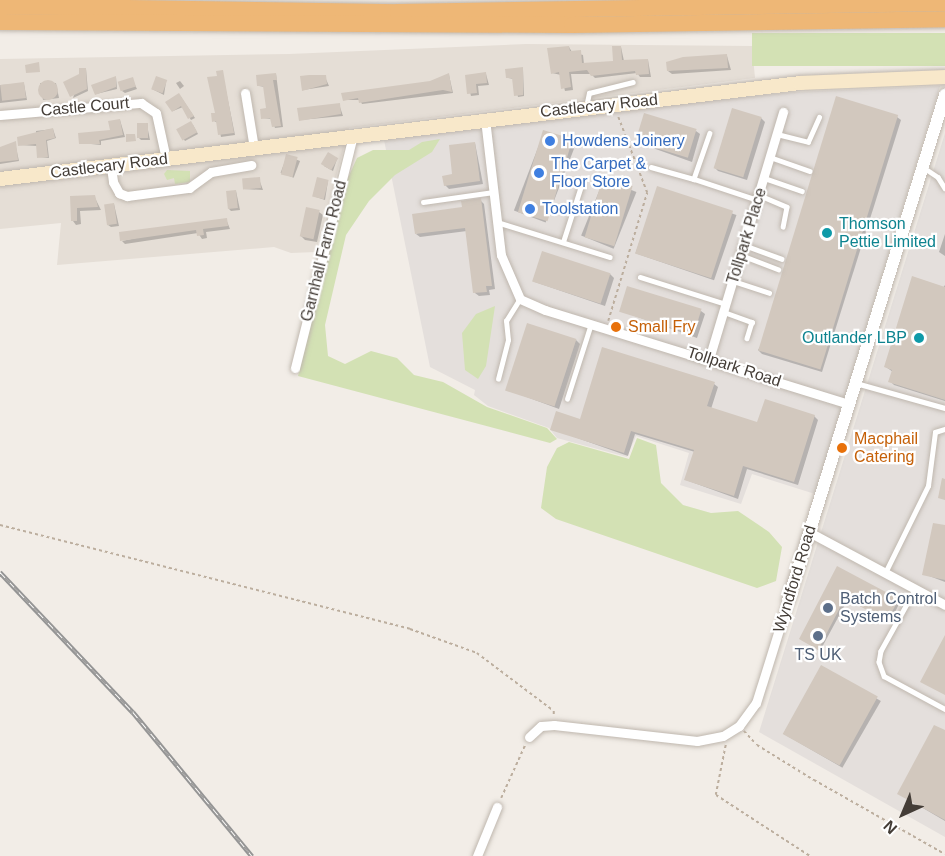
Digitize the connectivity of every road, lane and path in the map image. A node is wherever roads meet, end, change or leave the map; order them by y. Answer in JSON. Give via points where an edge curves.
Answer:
{"nodes":[{"id":1,"x":945,"y":3,"type":"edge"},
{"id":2,"x":0,"y":6,"type":"edge"},
{"id":3,"x":945,"y":19,"type":"edge"},
{"id":4,"x":0,"y":22,"type":"edge"},
{"id":5,"x":945,"y":77,"type":"edge"},
{"id":6,"x":633,"y":82,"type":"dead end"},
{"id":7,"x":245,"y":93,"type":"dead end"},
{"id":8,"x":945,"y":95,"type":"edge"},
{"id":9,"x":614,"y":104,"type":"junction"},
{"id":10,"x":586,"y":107,"type":"junction"},
{"id":11,"x":783,"y":112,"type":"dead end"},
{"id":12,"x":0,"y":116,"type":"edge"},
{"id":13,"x":819,"y":117,"type":"dead end"},
{"id":14,"x":485,"y":119,"type":"junction"},
{"id":15,"x":710,"y":133,"type":"dead end"},
{"id":16,"x":777,"y":134,"type":"junction"},
{"id":17,"x":353,"y":135,"type":"junction"},
{"id":18,"x":254,"y":148,"type":"junction"},
{"id":19,"x":770,"y":158,"type":"junction"},
{"id":20,"x":166,"y":159,"type":"junction"},
{"id":21,"x":251,"y":165,"type":"dead end"},
{"id":22,"x":111,"y":167,"type":"junction"},
{"id":23,"x":651,"y":167,"type":"dead end"},
{"id":24,"x":923,"y":167,"type":"junction"},
{"id":25,"x":810,"y":171,"type":"dead end"},
{"id":26,"x":764,"y":178,"type":"junction"},
{"id":27,"x":0,"y":179,"type":"edge"},
{"id":28,"x":694,"y":179,"type":"junction"},
{"id":29,"x":581,"y":186,"type":"dead end"},
{"id":30,"x":945,"y":188,"type":"edge"},
{"id":31,"x":802,"y":191,"type":"dead end"},
{"id":32,"x":493,"y":192,"type":"junction"},
{"id":33,"x":758,"y":198,"type":"junction"},
{"id":34,"x":423,"y":202,"type":"dead end"},
{"id":35,"x":497,"y":222,"type":"junction"},
{"id":36,"x":783,"y":227,"type":"dead end"},
{"id":37,"x":563,"y":242,"type":"junction"},
{"id":38,"x":744,"y":245,"type":"junction"},
{"id":39,"x":741,"y":255,"type":"junction"},
{"id":40,"x":610,"y":257,"type":"dead end"},
{"id":41,"x":782,"y":259,"type":"dead end"},
{"id":42,"x":778,"y":269,"type":"dead end"},
{"id":43,"x":640,"y":277,"type":"dead end"},
{"id":44,"x":734,"y":281,"type":"junction"},
{"id":45,"x":770,"y":293,"type":"dead end"},
{"id":46,"x":520,"y":298,"type":"junction"},
{"id":47,"x":725,"y":308,"type":"junction"},
{"id":48,"x":591,"y":323,"type":"junction"},
{"id":49,"x":606,"y":327,"type":"junction"},
{"id":50,"x":747,"y":338,"type":"dead end"},
{"id":51,"x":709,"y":359,"type":"junction"},
{"id":52,"x":295,"y":368,"type":"dead end"},
{"id":53,"x":498,"y":379,"type":"dead end"},
{"id":54,"x":856,"y":383,"type":"junction"},
{"id":55,"x":567,"y":399,"type":"dead end"},
{"id":56,"x":849,"y":404,"type":"junction"},
{"id":57,"x":945,"y":408,"type":"edge"},
{"id":58,"x":945,"y":429,"type":"edge"},
{"id":59,"x":0,"y":525,"type":"edge"},
{"id":60,"x":809,"y":532,"type":"junction"},
{"id":61,"x":885,"y":573,"type":"junction"},
{"id":62,"x":915,"y":589,"type":"junction"},
{"id":63,"x":788,"y":601,"type":"joint"},
{"id":64,"x":945,"y":605,"type":"edge"},
{"id":65,"x":945,"y":709,"type":"edge"},
{"id":66,"x":555,"y":725,"type":"junction"},
{"id":67,"x":739,"y":726,"type":"junction"},
{"id":68,"x":728,"y":733,"type":"junction"},
{"id":69,"x":529,"y":737,"type":"joint"},
{"id":70,"x":496,"y":807,"type":"joint"},
{"id":71,"x":945,"y":854,"type":"edge"},
{"id":72,"x":477,"y":856,"type":"edge"},
{"id":73,"x":810,"y":856,"type":"edge"}],
"edges":[{"from":1,"to":2,"type":"highway","via":[[398,12]]},
{"from":3,"to":4,"type":"highway","via":[[572,25]]},
{"from":5,"to":9,"type":"main road","name":"Castlecary Road","via":[[800,83]]},
{"from":6,"to":10,"type":"lane","via":[[589,93]]},
{"from":7,"to":18,"type":"street"},
{"from":8,"to":24,"type":"street","name":"Wyndford Road"},
{"from":9,"to":10,"type":"main road","name":"Castlecary Road"},
{"from":9,"to":49,"type":"path","via":[[646,193]]},
{"from":10,"to":14,"type":"main road","name":"Castlecary Road"},
{"from":11,"to":16,"type":"street","name":"Tollpark Place"},
{"from":12,"to":20,"type":"street","name":"Castle Court","via":[[141,103],[156,113]]},
{"from":13,"to":16,"type":"lane","via":[[806,143]]},
{"from":14,"to":17,"type":"main road","name":"Castlecary Road"},
{"from":14,"to":32,"type":"street"},
{"from":15,"to":28,"type":"lane"},
{"from":16,"to":19,"type":"street","name":"Tollpark Place"},
{"from":17,"to":18,"type":"main road","name":"Castlecary Road"},
{"from":17,"to":52,"type":"street","name":"Garnhall Farm Road"},
{"from":18,"to":20,"type":"main road","name":"Castlecary Road"},
{"from":19,"to":25,"type":"lane"},
{"from":19,"to":26,"type":"street","name":"Tollpark Place"},
{"from":20,"to":22,"type":"main road","name":"Castlecary Road"},
{"from":21,"to":22,"type":"street","via":[[211,172],[189,188],[127,196],[119,193]]},
{"from":22,"to":27,"type":"main road","name":"Castlecary Road"},
{"from":23,"to":28,"type":"lane"},
{"from":24,"to":30,"type":"lane","via":[[938,177]]},
{"from":24,"to":54,"type":"street","name":"Wyndford Road"},
{"from":26,"to":31,"type":"lane"},
{"from":26,"to":33,"type":"street","name":"Tollpark Place"},
{"from":28,"to":33,"type":"lane"},
{"from":29,"to":37,"type":"lane"},
{"from":32,"to":34,"type":"lane"},
{"from":32,"to":35,"type":"street"},
{"from":33,"to":36,"type":"lane","via":[[787,207]]},
{"from":33,"to":38,"type":"street","name":"Tollpark Place"},
{"from":35,"to":37,"type":"lane"},
{"from":35,"to":46,"type":"street","via":[[501,255]]},
{"from":37,"to":40,"type":"lane"},
{"from":38,"to":39,"type":"street","name":"Tollpark Place"},
{"from":38,"to":41,"type":"lane"},
{"from":39,"to":42,"type":"lane"},
{"from":39,"to":44,"type":"street","name":"Tollpark Place"},
{"from":43,"to":47,"type":"lane"},
{"from":44,"to":45,"type":"lane"},
{"from":44,"to":47,"type":"street","name":"Tollpark Place"},
{"from":46,"to":48,"type":"street","name":"Tollpark Road"},
{"from":46,"to":53,"type":"lane","via":[[506,321],[508,340]]},
{"from":47,"to":50,"type":"lane","via":[[752,322]]},
{"from":47,"to":51,"type":"street","name":"Tollpark Place"},
{"from":48,"to":49,"type":"street","name":"Tollpark Road"},
{"from":48,"to":55,"type":"lane"},
{"from":49,"to":51,"type":"street","name":"Tollpark Road"},
{"from":51,"to":56,"type":"street","name":"Tollpark Road"},
{"from":54,"to":56,"type":"street","name":"Wyndford Road"},
{"from":54,"to":57,"type":"lane"},
{"from":56,"to":60,"type":"street","name":"Wyndford Road"},
{"from":58,"to":61,"type":"lane","via":[[935,432],[928,486]]},
{"from":59,"to":66,"type":"path","via":[[410,629],[477,653],[554,711]]},
{"from":60,"to":61,"type":"street"},
{"from":60,"to":63,"type":"street","name":"Wyndford Road"},
{"from":61,"to":62,"type":"street"},
{"from":62,"to":64,"type":"street"},
{"from":62,"to":65,"type":"lane","via":[[881,651],[879,662],[884,676]]},
{"from":63,"to":67,"type":"street","name":"Wyndford Road","via":[[756,703]]},
{"from":66,"to":68,"type":"street","name":"Wyndford Road","via":[[697,741]]},
{"from":66,"to":69,"type":"street","via":[[541,726]]},
{"from":67,"to":68,"type":"street","name":"Wyndford Road"},
{"from":67,"to":71,"type":"path","via":[[757,745]]},
{"from":68,"to":73,"type":"path","via":[[716,795]]},
{"from":69,"to":70,"type":"path"},
{"from":70,"to":72,"type":"street"}]}
